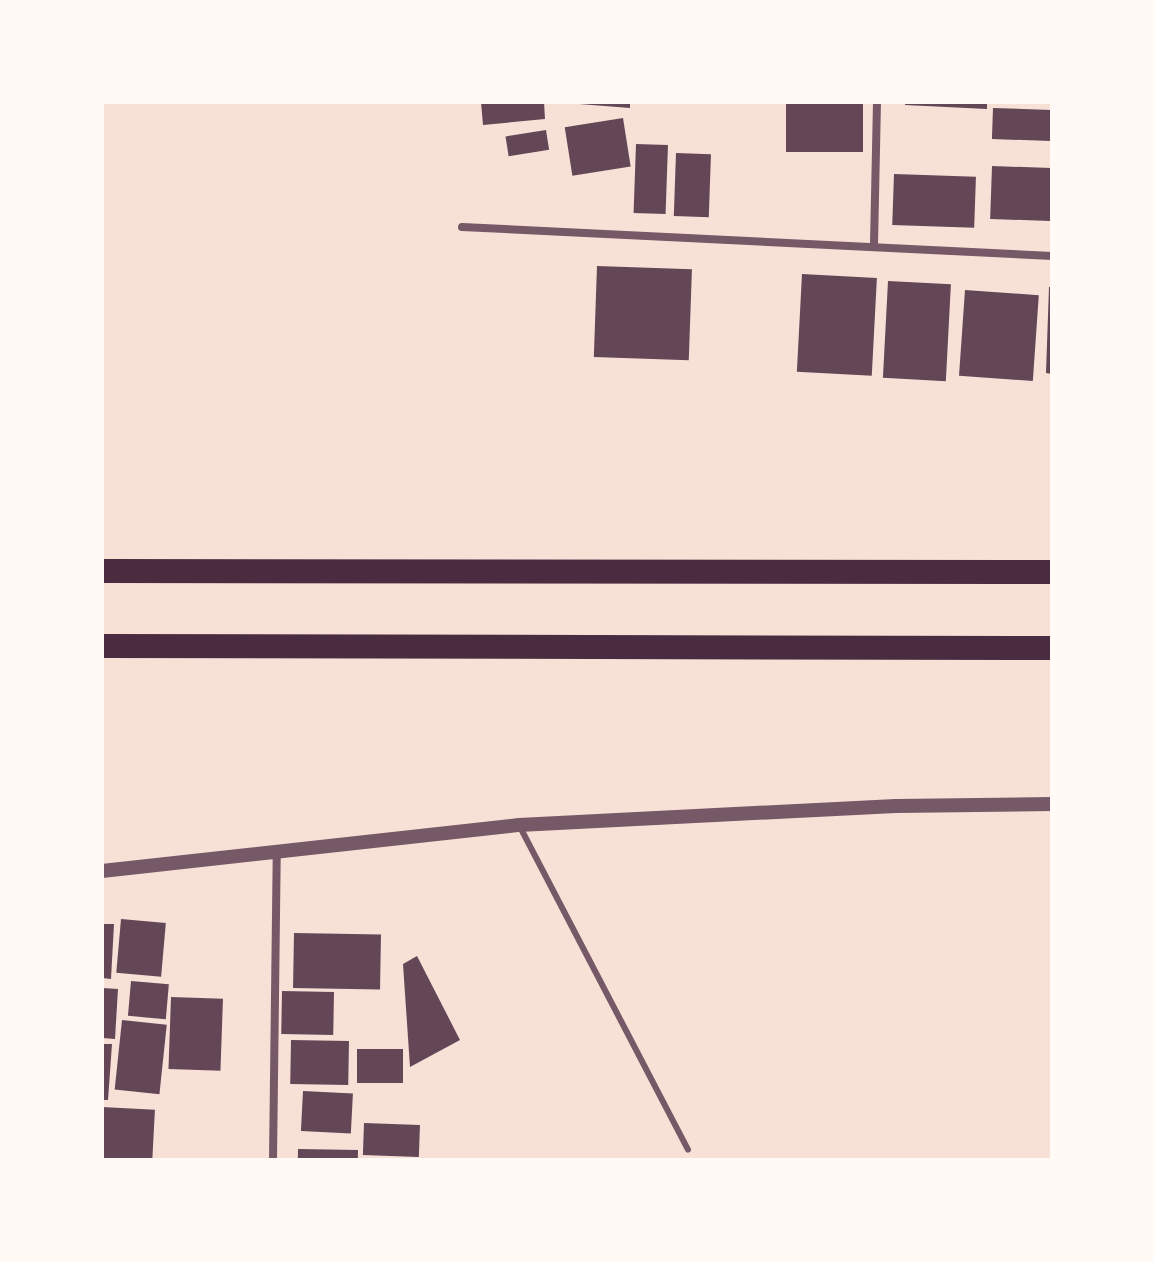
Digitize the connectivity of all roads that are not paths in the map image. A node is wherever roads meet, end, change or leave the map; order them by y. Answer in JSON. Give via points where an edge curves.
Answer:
{"nodes":[{"id":1,"x":877,"y":102,"type":"edge"},
{"id":2,"x":462,"y":227,"type":"dead end"},
{"id":3,"x":874,"y":245,"type":"junction"},
{"id":4,"x":1052,"y":256,"type":"edge"},
{"id":5,"x":102,"y":571,"type":"edge"},
{"id":6,"x":1052,"y":572,"type":"edge"},
{"id":7,"x":102,"y":646,"type":"edge"},
{"id":8,"x":1052,"y":648,"type":"edge"},
{"id":9,"x":1052,"y":804,"type":"edge"},
{"id":10,"x":519,"y":825,"type":"junction"},
{"id":11,"x":277,"y":853,"type":"junction"},
{"id":12,"x":102,"y":871,"type":"edge"},
{"id":13,"x":688,"y":1150,"type":"dead end"},
{"id":14,"x":273,"y":1160,"type":"edge"}],
"edges":[{"from":1,"to":3,"type":"street"},
{"from":2,"to":3,"type":"street"},
{"from":3,"to":4,"type":"street"},
{"from":5,"to":6,"type":"highway"},
{"from":7,"to":8,"type":"highway"},
{"from":9,"to":10,"type":"street","via":[[896,806]]},
{"from":10,"to":11,"type":"street"},
{"from":10,"to":13,"type":"lane"},
{"from":11,"to":12,"type":"street"},
{"from":11,"to":14,"type":"street"}]}
